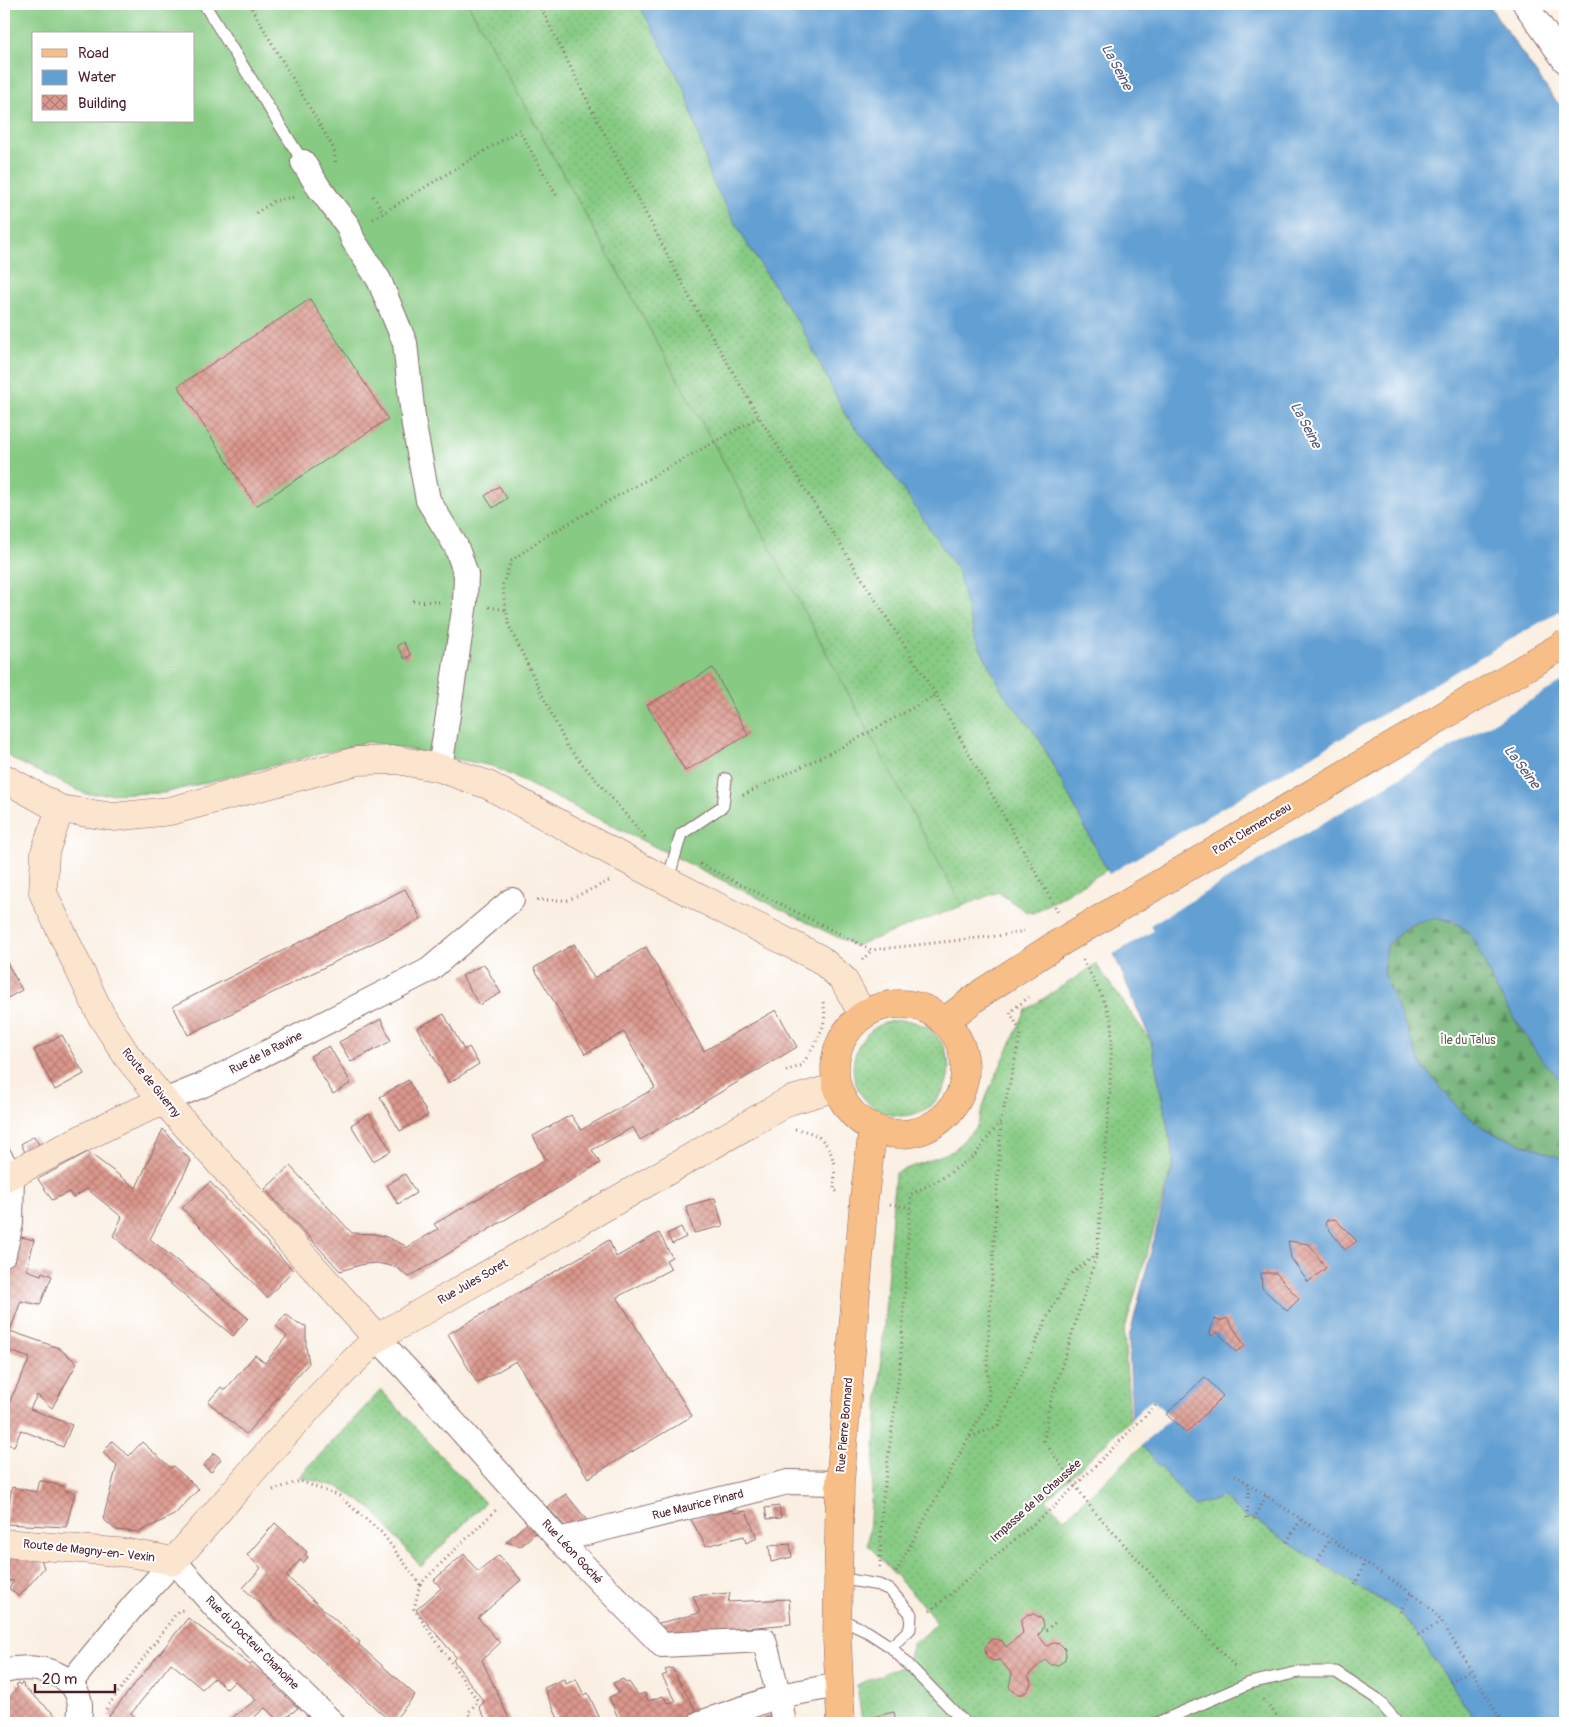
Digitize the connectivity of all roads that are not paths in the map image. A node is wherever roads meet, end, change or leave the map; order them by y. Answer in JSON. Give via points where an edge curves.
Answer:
{"nodes":[{"id":1,"x":204,"y":4,"type":"edge"},
{"id":2,"x":1525,"y":4,"type":"edge"},
{"id":3,"x":1559,"y":52,"type":"edge"},
{"id":4,"x":303,"y":162,"type":"joint"},
{"id":5,"x":1565,"y":644,"type":"edge"},
{"id":6,"x":440,"y":768,"type":"junction"},
{"id":7,"x":4,"y":778,"type":"edge"},
{"id":8,"x":726,"y":779,"type":"dead end"},
{"id":9,"x":60,"y":809,"type":"junction"},
{"id":10,"x":668,"y":880,"type":"junction"},
{"id":11,"x":512,"y":900,"type":"road end"},
{"id":12,"x":862,"y":1013,"type":"junction"},
{"id":13,"x":944,"y":1022,"type":"junction"},
{"id":14,"x":837,"y":1086,"type":"junction"},
{"id":15,"x":164,"y":1101,"type":"junction"},
{"id":16,"x":873,"y":1128,"type":"junction"},
{"id":17,"x":9,"y":1169,"type":"edge"},
{"id":18,"x":4,"y":1254,"type":"edge"},
{"id":19,"x":377,"y":1338,"type":"junction"},
{"id":20,"x":840,"y":1483,"type":"junction"},
{"id":21,"x":559,"y":1540,"type":"junction"},
{"id":22,"x":4,"y":1543,"type":"edge"},
{"id":23,"x":174,"y":1561,"type":"junction"},
{"id":24,"x":838,"y":1578,"type":"junction"},
{"id":25,"x":838,"y":1618,"type":"junction"},
{"id":26,"x":891,"y":1647,"type":"junction"},
{"id":27,"x":4,"y":1671,"type":"edge"},
{"id":28,"x":70,"y":1683,"type":"junction"},
{"id":29,"x":839,"y":1685,"type":"junction"},
{"id":30,"x":779,"y":1696,"type":"junction"},
{"id":31,"x":78,"y":1723,"type":"edge"},
{"id":32,"x":333,"y":1723,"type":"edge"},
{"id":33,"x":701,"y":1723,"type":"edge"},
{"id":34,"x":784,"y":1723,"type":"edge"},
{"id":35,"x":841,"y":1723,"type":"edge"},
{"id":36,"x":965,"y":1723,"type":"edge"},
{"id":37,"x":1157,"y":1723,"type":"edge"},
{"id":38,"x":1398,"y":1723,"type":"edge"}],
"edges":[{"from":1,"to":4,"type":"lane"},
{"from":2,"to":3,"type":"street"},
{"from":4,"to":6,"type":"street","via":[[348,226],[378,280],[405,343],[414,426],[428,500],[456,546],[466,574],[464,613]]},
{"from":5,"to":13,"type":"main road","name":"Pont Clemenceau","bridge":true,"via":[[1043,938]]},
{"from":6,"to":9,"type":"main road","via":[[397,760],[357,761],[170,811],[114,817]]},
{"from":6,"to":10,"type":"main road","via":[[488,785]]},
{"from":7,"to":9,"type":"main road"},
{"from":8,"to":10,"type":"lane","via":[[723,806],[680,834]]},
{"from":9,"to":15,"type":"main road","name":"Route de Giverny","via":[[45,852],[43,893],[101,1015],[127,1056]]},
{"from":10,"to":12,"type":"main road","via":[[820,960],[843,980]]},
{"from":11,"to":15,"type":"street","name":"Rue de la Ravine","via":[[429,970],[204,1085]]},
{"from":12,"to":13,"type":"main road","via":[[884,1006],[910,1005],[934,1014]]},
{"from":12,"to":14,"type":"main road","via":[[837,1049],[834,1062]]},
{"from":13,"to":16,"type":"main road","via":[[961,1047],[964,1062],[963,1084],[954,1105],[944,1117],[917,1132],[887,1133]]},
{"from":14,"to":16,"type":"main road","via":[[854,1116]]},
{"from":14,"to":19,"type":"main road","name":"Rue Jules Soret","via":[[789,1102]]},
{"from":15,"to":17,"type":"main road","name":"Rue de la Ravine"},
{"from":15,"to":19,"type":"main road","name":"Route de Giverny"},
{"from":16,"to":20,"type":"main road","name":"Rue Pierre Bonnard"},
{"from":17,"to":18,"type":"street","via":[[11,1223]]},
{"from":19,"to":21,"type":"street","name":"Rue Léon Goché"},
{"from":19,"to":23,"type":"main road","name":"Rue Jules Soret","via":[[329,1386]]},
{"from":20,"to":21,"type":"street","name":"Rue Maurice Pinard","via":[[788,1482]]},
{"from":20,"to":24,"type":"main road","name":"Rue Pierre Bonnard"},
{"from":21,"to":30,"type":"street","name":"Rue Léon Goché","via":[[662,1645],[764,1640]]},
{"from":22,"to":23,"type":"main road","name":"Route de Magny-en- Vexin","via":[[130,1553]]},
{"from":23,"to":28,"type":"street"},
{"from":23,"to":32,"type":"street","name":"Rue du Docteur Chanoine","via":[[225,1618]]},
{"from":24,"to":25,"type":"main road","name":"Rue Pierre Bonnard"},
{"from":24,"to":26,"type":"lane","via":[[890,1590],[911,1614],[910,1629]]},
{"from":25,"to":26,"type":"lane"},
{"from":25,"to":29,"type":"main road","name":"Rue Pierre Bonnard"},
{"from":26,"to":36,"type":"lane"},
{"from":27,"to":28,"type":"street","via":[[30,1667],[48,1670]]},
{"from":28,"to":31,"type":"street","via":[[75,1687],[80,1704]]},
{"from":29,"to":30,"type":"street"},
{"from":29,"to":35,"type":"main road","name":"Rue Pierre Bonnard"},
{"from":30,"to":33,"type":"street"},
{"from":30,"to":34,"type":"street"},
{"from":37,"to":38,"type":"lane","via":[[1250,1683],[1298,1672],[1336,1672],[1376,1698]]}]}
